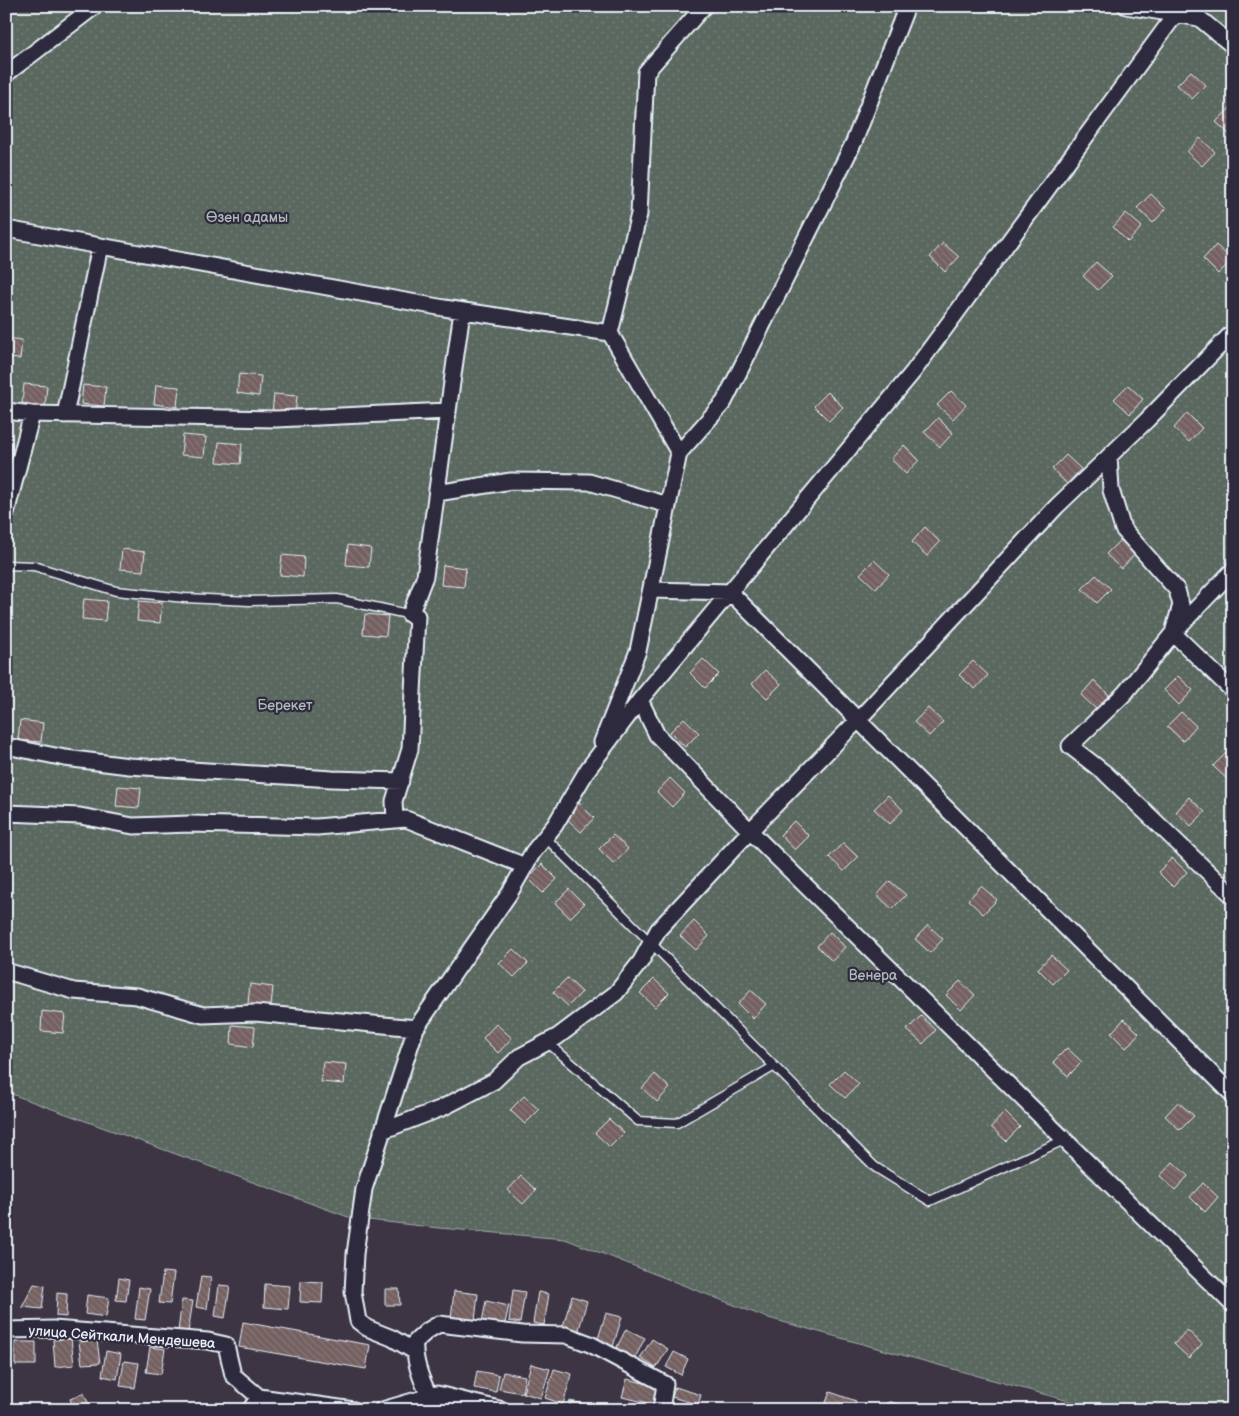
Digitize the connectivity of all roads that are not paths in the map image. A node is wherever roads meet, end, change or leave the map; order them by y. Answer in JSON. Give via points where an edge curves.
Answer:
{"nodes":[{"id":1,"x":95,"y":6,"type":"edge"},
{"id":2,"x":704,"y":6,"type":"edge"},
{"id":3,"x":907,"y":6,"type":"edge"},
{"id":4,"x":1126,"y":6,"type":"edge"},
{"id":5,"x":1175,"y":14,"type":"junction"},
{"id":6,"x":1233,"y":46,"type":"edge"},
{"id":7,"x":6,"y":74,"type":"edge"},
{"id":8,"x":6,"y":229,"type":"edge"},
{"id":9,"x":100,"y":246,"type":"junction"},
{"id":10,"x":462,"y":311,"type":"junction"},
{"id":11,"x":1233,"y":332,"type":"edge"},
{"id":12,"x":610,"y":333,"type":"junction"},
{"id":13,"x":6,"y":411,"type":"edge"},
{"id":14,"x":448,"y":411,"type":"junction"},
{"id":15,"x":32,"y":414,"type":"junction"},
{"id":16,"x":65,"y":415,"type":"junction"},
{"id":17,"x":679,"y":452,"type":"junction"},
{"id":18,"x":1109,"y":456,"type":"junction"},
{"id":19,"x":436,"y":492,"type":"junction"},
{"id":20,"x":668,"y":505,"type":"junction"},
{"id":21,"x":6,"y":512,"type":"edge"},
{"id":22,"x":6,"y":565,"type":"edge"},
{"id":23,"x":1233,"y":570,"type":"edge"},
{"id":24,"x":651,"y":590,"type":"junction"},
{"id":25,"x":730,"y":592,"type":"junction"},
{"id":26,"x":413,"y":615,"type":"junction"},
{"id":27,"x":1173,"y":632,"type":"junction"},
{"id":28,"x":1233,"y":691,"type":"edge"},
{"id":29,"x":640,"y":700,"type":"junction"},
{"id":30,"x":858,"y":720,"type":"junction"},
{"id":31,"x":6,"y":746,"type":"edge"},
{"id":32,"x":594,"y":761,"type":"junction"},
{"id":33,"x":401,"y":781,"type":"junction"},
{"id":34,"x":6,"y":813,"type":"edge"},
{"id":35,"x":395,"y":820,"type":"junction"},
{"id":36,"x":750,"y":831,"type":"junction"},
{"id":37,"x":545,"y":837,"type":"junction"},
{"id":38,"x":525,"y":866,"type":"junction"},
{"id":39,"x":1233,"y":896,"type":"edge"},
{"id":40,"x":651,"y":944,"type":"junction"},
{"id":41,"x":6,"y":971,"type":"edge"},
{"id":42,"x":416,"y":1028,"type":"junction"},
{"id":43,"x":547,"y":1042,"type":"junction"},
{"id":44,"x":773,"y":1067,"type":"junction"},
{"id":45,"x":1233,"y":1095,"type":"edge"},
{"id":46,"x":382,"y":1130,"type":"junction"},
{"id":47,"x":1064,"y":1140,"type":"junction"},
{"id":48,"x":1233,"y":1305,"type":"edge"},
{"id":49,"x":6,"y":1330,"type":"edge"},
{"id":50,"x":414,"y":1351,"type":"junction"},
{"id":51,"x":429,"y":1396,"type":"junction"},
{"id":52,"x":259,"y":1397,"type":"junction"},
{"id":53,"x":250,"y":1410,"type":"edge"},
{"id":54,"x":354,"y":1410,"type":"edge"},
{"id":55,"x":382,"y":1410,"type":"edge"},
{"id":56,"x":436,"y":1410,"type":"edge"},
{"id":57,"x":503,"y":1410,"type":"edge"},
{"id":58,"x":661,"y":1410,"type":"edge"},
{"id":59,"x":890,"y":1410,"type":"edge"},
{"id":60,"x":901,"y":1410,"type":"edge"}],
"edges":[{"from":1,"to":7,"type":"street"},
{"from":2,"to":12,"type":"street","via":[[646,72],[639,214]]},
{"from":3,"to":17,"type":"street","via":[[854,142],[724,402]]},
{"from":4,"to":5,"type":"street"},
{"from":5,"to":6,"type":"street","via":[[1199,18]]},
{"from":5,"to":25,"type":"street","via":[[913,372]]},
{"from":8,"to":9,"type":"street"},
{"from":9,"to":10,"type":"street"},
{"from":9,"to":16,"type":"street"},
{"from":10,"to":12,"type":"street"},
{"from":10,"to":14,"type":"street"},
{"from":11,"to":18,"type":"street"},
{"from":12,"to":17,"type":"street"},
{"from":13,"to":15,"type":"street"},
{"from":14,"to":16,"type":"street","via":[[276,419]]},
{"from":14,"to":19,"type":"street"},
{"from":15,"to":16,"type":"street"},
{"from":15,"to":21,"type":"street"},
{"from":17,"to":20,"type":"street"},
{"from":18,"to":27,"type":"street","via":[[1111,490],[1123,530],[1176,590],[1181,605]]},
{"from":18,"to":30,"type":"street","via":[[1057,506]]},
{"from":19,"to":20,"type":"street","via":[[511,480],[589,482]]},
{"from":19,"to":26,"type":"street","via":[[425,576]]},
{"from":20,"to":24,"type":"street"},
{"from":22,"to":26,"type":"lane","via":[[34,566],[116,591],[250,601],[337,600]]},
{"from":23,"to":27,"type":"street"},
{"from":24,"to":25,"type":"street"},
{"from":24,"to":32,"type":"street","via":[[638,651]]},
{"from":25,"to":29,"type":"street"},
{"from":25,"to":30,"type":"street"},
{"from":26,"to":33,"type":"street","via":[[410,749]]},
{"from":27,"to":28,"type":"street"},
{"from":27,"to":39,"type":"street","via":[[1125,693],[1070,746],[1106,774]]},
{"from":29,"to":32,"type":"street"},
{"from":29,"to":36,"type":"street","via":[[657,735]]},
{"from":30,"to":36,"type":"street"},
{"from":30,"to":45,"type":"street"},
{"from":31,"to":33,"type":"street","via":[[128,766]]},
{"from":32,"to":37,"type":"street"},
{"from":33,"to":35,"type":"street","via":[[394,801]]},
{"from":34,"to":35,"type":"street","via":[[80,816],[133,826],[317,827]]},
{"from":35,"to":38,"type":"street","via":[[406,819]]},
{"from":36,"to":40,"type":"street","via":[[658,930]]},
{"from":36,"to":47,"type":"street"},
{"from":37,"to":38,"type":"street"},
{"from":37,"to":40,"type":"lane"},
{"from":38,"to":42,"type":"street"},
{"from":40,"to":43,"type":"street","via":[[616,993]]},
{"from":40,"to":44,"type":"lane"},
{"from":41,"to":42,"type":"street","via":[[74,991],[137,996],[203,1015],[255,1013]]},
{"from":42,"to":46,"type":"street"},
{"from":43,"to":44,"type":"lane","via":[[638,1121],[677,1123]]},
{"from":43,"to":46,"type":"street","via":[[519,1057],[494,1081],[442,1108]]},
{"from":44,"to":47,"type":"lane","via":[[875,1168],[930,1201]]},
{"from":46,"to":50,"type":"street","via":[[364,1189],[355,1254],[355,1312],[358,1321],[367,1328]]},
{"from":47,"to":48,"type":"street"},
{"from":49,"to":52,"type":"street","name":"улица Сейткали Мендешева","via":[[53,1329],[226,1345],[233,1375]]},
{"from":50,"to":51,"type":"street"},
{"from":50,"to":58,"type":"street","via":[[415,1342],[439,1324],[522,1334],[566,1335],[615,1356],[665,1384]]},
{"from":51,"to":55,"type":"street"},
{"from":51,"to":56,"type":"street"},
{"from":51,"to":57,"type":"street","via":[[437,1394]]},
{"from":52,"to":53,"type":"street"},
{"from":52,"to":54,"type":"street"},
{"from":59,"to":60,"type":"lane","via":[[890,1407]]}]}
